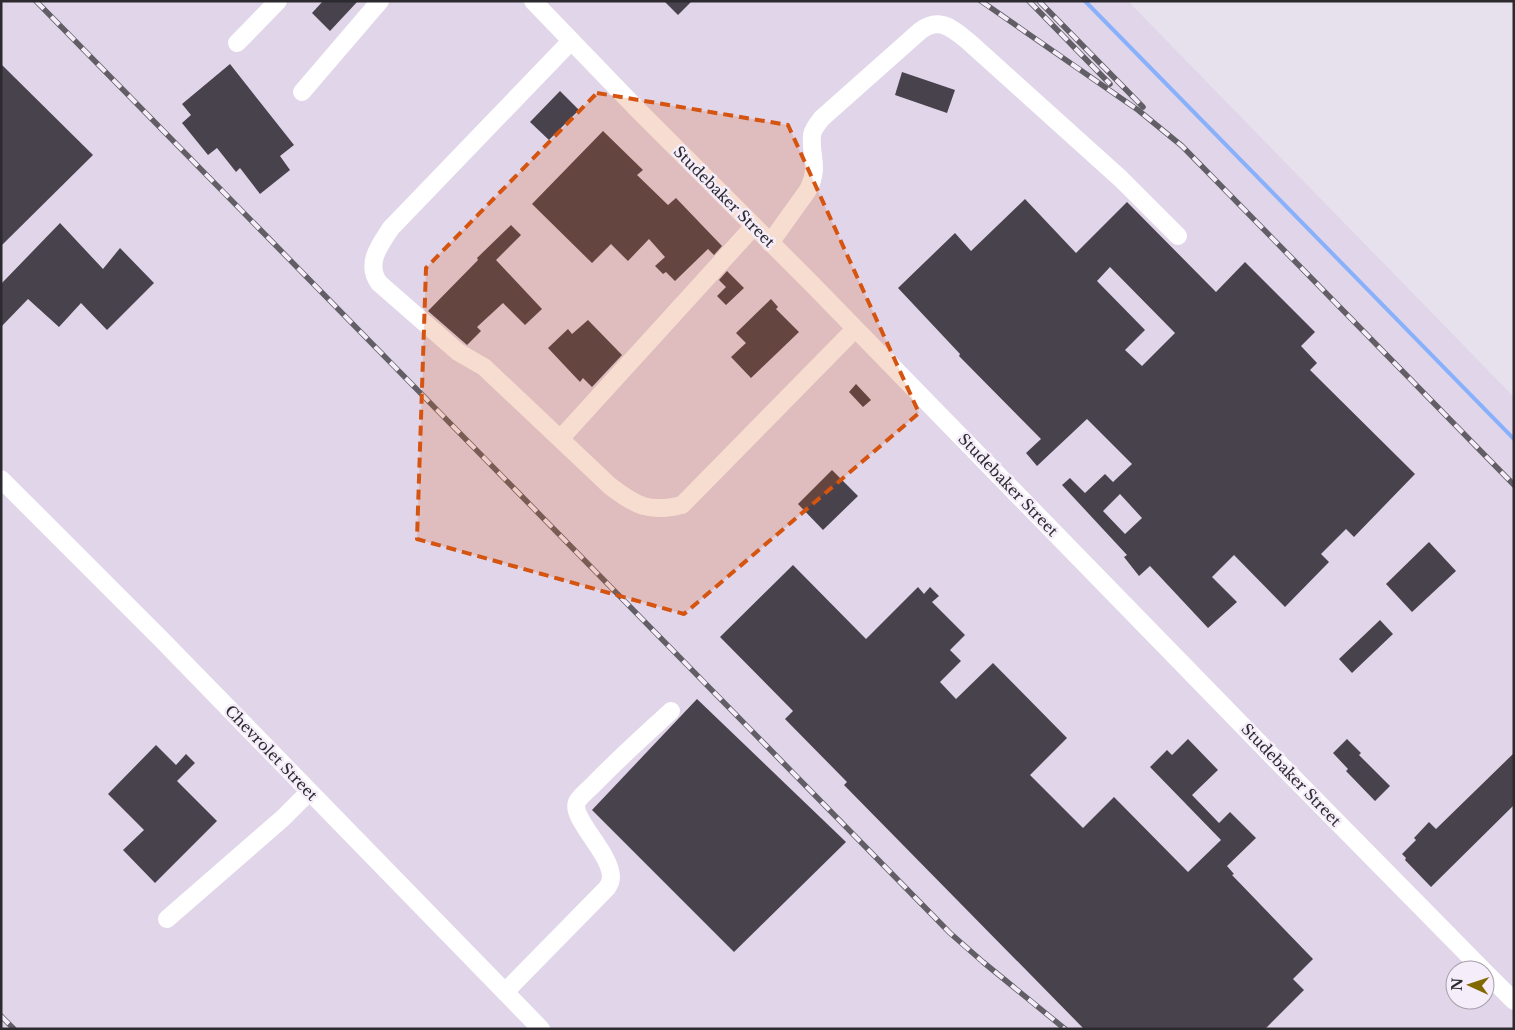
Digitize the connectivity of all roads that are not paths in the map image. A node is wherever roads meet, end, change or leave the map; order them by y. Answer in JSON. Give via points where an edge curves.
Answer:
{"nodes":[{"id":1,"x":278,"y":1,"type":"edge"},
{"id":2,"x":380,"y":1,"type":"edge"},
{"id":3,"x":533,"y":1,"type":"edge"},
{"id":4,"x":571,"y":41,"type":"junction"},
{"id":5,"x":237,"y":43,"type":"dead end"},
{"id":6,"x":302,"y":92,"type":"dead end"},
{"id":7,"x":754,"y":226,"type":"junction"},
{"id":8,"x":1178,"y":236,"type":"dead end"},
{"id":9,"x":770,"y":243,"type":"junction"},
{"id":10,"x":855,"y":329,"type":"junction"},
{"id":11,"x":561,"y":438,"type":"junction"},
{"id":12,"x":1,"y":479,"type":"edge"},
{"id":13,"x":672,"y":711,"type":"dead end"},
{"id":14,"x":309,"y":792,"type":"junction"},
{"id":15,"x":167,"y":919,"type":"dead end"},
{"id":16,"x":1473,"y":960,"type":"edge"},
{"id":17,"x":1495,"y":982,"type":"edge"},
{"id":18,"x":505,"y":992,"type":"junction"},
{"id":19,"x":1514,"y":1001,"type":"edge"},
{"id":20,"x":541,"y":1029,"type":"edge"}],
"edges":[{"from":1,"to":5,"type":"lane"},
{"from":2,"to":6,"type":"lane"},
{"from":3,"to":4,"type":"lane","name":"Studebaker Street"},
{"from":4,"to":7,"type":"lane","name":"Studebaker Street"},
{"from":4,"to":11,"type":"lane","via":[[391,228],[373,263],[373,274],[379,283],[458,352],[484,367]]},
{"from":7,"to":9,"type":"lane","name":"Studebaker Street"},
{"from":7,"to":11,"type":"lane"},
{"from":8,"to":9,"type":"lane","via":[[1121,179],[969,42],[947,26],[936,24],[920,31],[822,118],[812,133],[813,181]]},
{"from":9,"to":10,"type":"lane","name":"Studebaker Street"},
{"from":10,"to":11,"type":"lane","via":[[682,505],[651,509],[631,502]]},
{"from":10,"to":16,"type":"lane","name":"Studebaker Street"},
{"from":12,"to":14,"type":"lane","name":"Chevrolet Street"},
{"from":13,"to":18,"type":"lane","via":[[577,802],[579,819],[599,845],[611,878],[607,888]]},
{"from":14,"to":15,"type":"lane"},
{"from":14,"to":18,"type":"lane","name":"Chevrolet Street"},
{"from":17,"to":19,"type":"lane","name":"Studebaker Street"},
{"from":18,"to":20,"type":"lane","name":"Chevrolet Street"}]}
